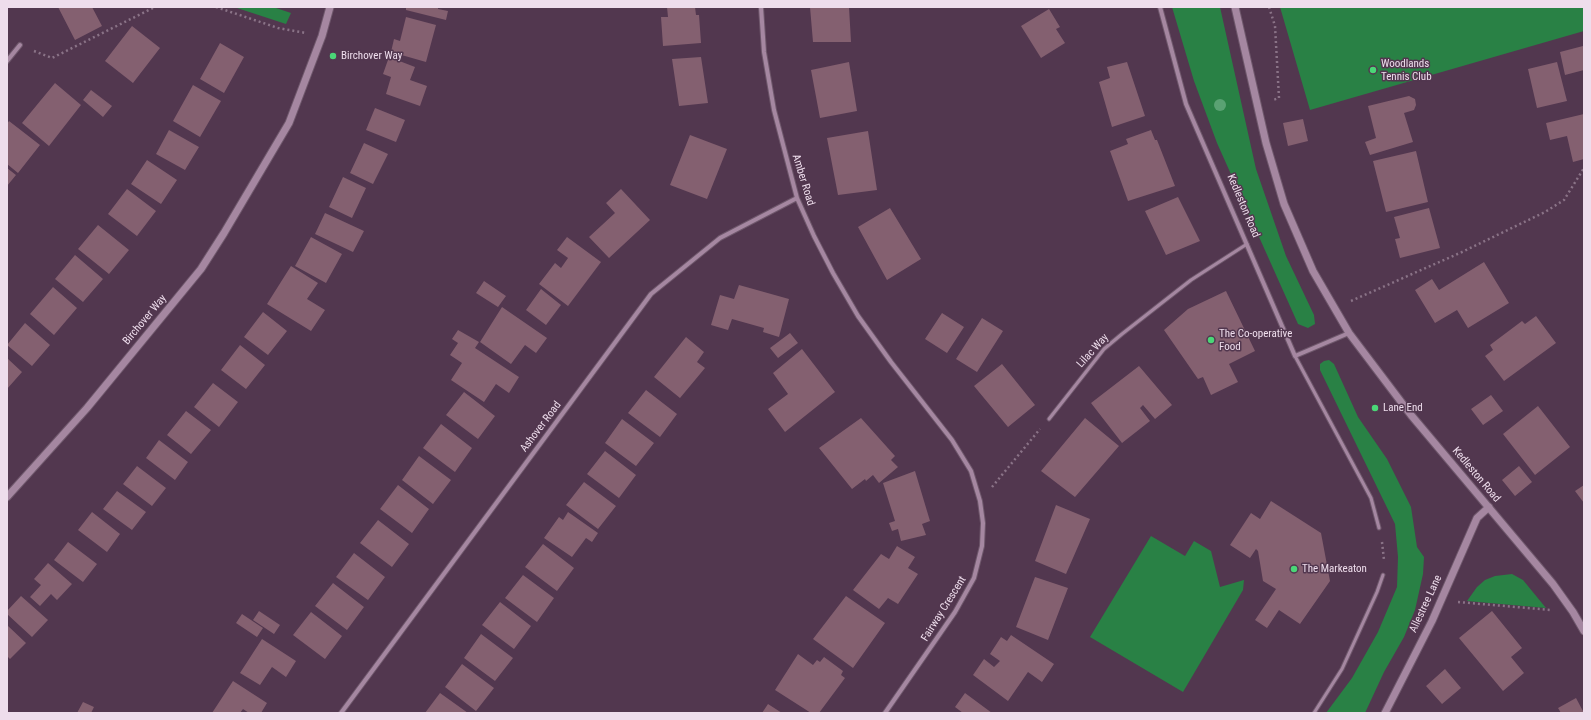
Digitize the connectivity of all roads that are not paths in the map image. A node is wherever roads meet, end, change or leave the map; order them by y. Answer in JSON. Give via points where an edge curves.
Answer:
{"nodes":[{"id":1,"x":330,"y":7,"type":"edge"},
{"id":2,"x":761,"y":7,"type":"edge"},
{"id":3,"x":1160,"y":7,"type":"edge"},
{"id":4,"x":1235,"y":7,"type":"edge"},
{"id":5,"x":20,"y":45,"type":"road end"},
{"id":6,"x":7,"y":61,"type":"edge"},
{"id":7,"x":797,"y":198,"type":"junction"},
{"id":8,"x":1247,"y":244,"type":"junction"},
{"id":9,"x":1349,"y":333,"type":"junction"},
{"id":10,"x":1295,"y":356,"type":"junction"},
{"id":11,"x":891,"y":362,"type":"joint"},
{"id":12,"x":1049,"y":419,"type":"road end"},
{"id":13,"x":7,"y":497,"type":"edge"},
{"id":14,"x":1489,"y":507,"type":"junction"},
{"id":15,"x":1379,"y":528,"type":"road end"},
{"id":16,"x":1383,"y":575,"type":"road end"},
{"id":17,"x":1584,"y":631,"type":"edge"},
{"id":18,"x":341,"y":713,"type":"edge"},
{"id":19,"x":885,"y":713,"type":"edge"},
{"id":20,"x":1314,"y":713,"type":"edge"},
{"id":21,"x":1385,"y":713,"type":"edge"}],
"edges":[{"from":1,"to":13,"type":"street","name":"Birchover Way","via":[[322,36],[289,123],[201,269],[87,408]]},
{"from":2,"to":7,"type":"street","name":"Amber Road","via":[[764,52],[774,110]]},
{"from":3,"to":8,"type":"street","name":"Kedleston Road","via":[[1186,104]]},
{"from":4,"to":9,"type":"street","name":"Kedleston Road","via":[[1266,143],[1284,204],[1312,271]]},
{"from":5,"to":6,"type":"street"},
{"from":7,"to":11,"type":"street","name":"Amber Road","via":[[833,273],[858,316]]},
{"from":7,"to":18,"type":"street","name":"Ashover Road","via":[[720,238],[650,294]]},
{"from":8,"to":10,"type":"street","name":"Kedleston Road"},
{"from":8,"to":12,"type":"lane","name":"Lilac Way","via":[[1191,280],[1104,349]]},
{"from":9,"to":10,"type":"street"},
{"from":9,"to":14,"type":"street","name":"Kedleston Road","via":[[1411,415]]},
{"from":10,"to":15,"type":"lane","via":[[1371,498]]},
{"from":11,"to":19,"type":"street","name":"Fairway Crescent","via":[[952,440],[971,471],[980,501],[983,524],[982,546],[974,578],[955,612]]},
{"from":14,"to":17,"type":"street","name":"Kedleston Road","via":[[1553,584]]},
{"from":14,"to":21,"type":"street","name":"Allestree Lane","via":[[1477,518],[1441,601]]},
{"from":16,"to":20,"type":"lane","via":[[1342,669]]}]}
